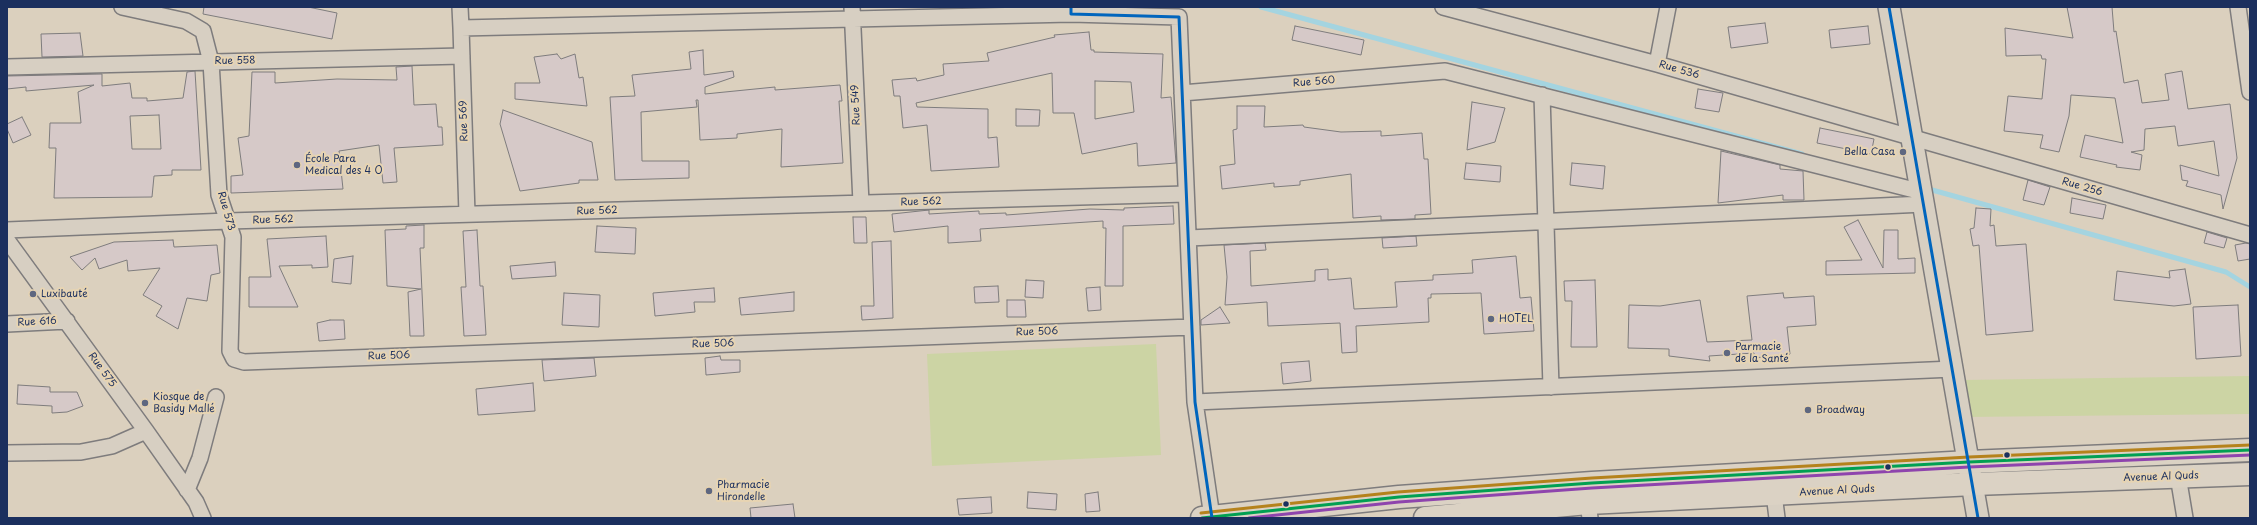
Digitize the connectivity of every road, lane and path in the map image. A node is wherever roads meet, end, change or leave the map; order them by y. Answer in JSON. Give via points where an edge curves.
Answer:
{"nodes":[{"id":1,"x":122,"y":7,"type":"edge"},
{"id":2,"x":460,"y":7,"type":"edge"},
{"id":3,"x":1443,"y":7,"type":"edge"},
{"id":4,"x":1668,"y":7,"type":"edge"},
{"id":5,"x":1889,"y":7,"type":"edge"},
{"id":6,"x":2238,"y":7,"type":"edge"},
{"id":7,"x":1071,"y":10,"type":"edge"},
{"id":8,"x":852,"y":13,"type":"edge"},
{"id":9,"x":461,"y":28,"type":"junction"},
{"id":10,"x":462,"y":56,"type":"junction"},
{"id":11,"x":211,"y":62,"type":"junction"},
{"id":12,"x":1657,"y":64,"type":"junction"},
{"id":13,"x":7,"y":67,"type":"edge"},
{"id":14,"x":2250,"y":92,"type":"edge"},
{"id":15,"x":1182,"y":93,"type":"junction"},
{"id":16,"x":1542,"y":95,"type":"junction"},
{"id":17,"x":1913,"y":138,"type":"junction"},
{"id":18,"x":1186,"y":194,"type":"junction"},
{"id":19,"x":1923,"y":198,"type":"junction"},
{"id":20,"x":861,"y":204,"type":"junction"},
{"id":21,"x":467,"y":214,"type":"junction"},
{"id":22,"x":228,"y":221,"type":"junction"},
{"id":23,"x":1546,"y":221,"type":"junction"},
{"id":24,"x":7,"y":230,"type":"edge"},
{"id":25,"x":2250,"y":236,"type":"edge"},
{"id":26,"x":1188,"y":238,"type":"junction"},
{"id":27,"x":7,"y":240,"type":"edge"},
{"id":28,"x":67,"y":321,"type":"junction"},
{"id":29,"x":7,"y":324,"type":"edge"},
{"id":30,"x":1192,"y":327,"type":"junction"},
{"id":31,"x":234,"y":359,"type":"joint"},
{"id":32,"x":1953,"y":369,"type":"junction"},
{"id":33,"x":1551,"y":387,"type":"junction"},
{"id":34,"x":216,"y":397,"type":"dead end"},
{"id":35,"x":1195,"y":402,"type":"junction"},
{"id":36,"x":146,"y":430,"type":"junction"},
{"id":37,"x":2250,"y":450,"type":"edge"},
{"id":38,"x":7,"y":453,"type":"edge"},
{"id":39,"x":1970,"y":462,"type":"junction"},
{"id":40,"x":2250,"y":474,"type":"edge"},
{"id":41,"x":2178,"y":476,"type":"junction"},
{"id":42,"x":1974,"y":484,"type":"junction"},
{"id":43,"x":187,"y":490,"type":"junction"},
{"id":44,"x":1774,"y":494,"type":"junction"},
{"id":45,"x":1589,"y":511,"type":"edge"},
{"id":46,"x":203,"y":518,"type":"edge"},
{"id":47,"x":1208,"y":518,"type":"edge"},
{"id":48,"x":1425,"y":518,"type":"edge"},
{"id":49,"x":1777,"y":518,"type":"edge"},
{"id":50,"x":1978,"y":518,"type":"edge"},
{"id":51,"x":2185,"y":518,"type":"edge"}],
"edges":[{"from":1,"to":11,"type":"street","name":"Rue 573","via":[[186,21],[197,26],[203,31]]},
{"from":2,"to":9,"type":"street","name":"Rue 569"},
{"from":3,"to":12,"type":"street","name":"Rue 536"},
{"from":4,"to":12,"type":"street"},
{"from":5,"to":17,"type":"street"},
{"from":6,"to":14,"type":"street"},
{"from":7,"to":8,"type":"street"},
{"from":7,"to":15,"type":"street","via":[[1179,17]]},
{"from":8,"to":9,"type":"street"},
{"from":8,"to":20,"type":"street","name":"Rue 549"},
{"from":9,"to":10,"type":"street","name":"Rue 569"},
{"from":10,"to":11,"type":"street","name":"Rue 558"},
{"from":10,"to":21,"type":"street","name":"Rue 569"},
{"from":11,"to":13,"type":"street","name":"Rue 558"},
{"from":11,"to":22,"type":"street","name":"Rue 573","via":[[219,195]]},
{"from":12,"to":17,"type":"street","name":"Rue 536"},
{"from":15,"to":16,"type":"street","name":"Rue 560","via":[[1445,71]]},
{"from":15,"to":18,"type":"street"},
{"from":16,"to":19,"type":"street","name":"Rue 560"},
{"from":16,"to":23,"type":"street"},
{"from":17,"to":19,"type":"street"},
{"from":17,"to":25,"type":"street","name":"Rue 256"},
{"from":18,"to":20,"type":"street","name":"Rue 562"},
{"from":18,"to":26,"type":"street"},
{"from":19,"to":23,"type":"street"},
{"from":19,"to":32,"type":"street"},
{"from":20,"to":21,"type":"street","name":"Rue 562"},
{"from":21,"to":22,"type":"street","name":"Rue 562"},
{"from":22,"to":24,"type":"street","name":"Rue 562"},
{"from":22,"to":31,"type":"street","name":"Rue 573","via":[[233,237],[230,351]]},
{"from":23,"to":26,"type":"street"},
{"from":23,"to":33,"type":"street"},
{"from":26,"to":30,"type":"street"},
{"from":27,"to":28,"type":"street","name":"Rue 575"},
{"from":28,"to":29,"type":"street","name":"Rue 616"},
{"from":28,"to":36,"type":"street","name":"Rue 575"},
{"from":30,"to":31,"type":"street","name":"Rue 506","via":[[244,362]]},
{"from":30,"to":35,"type":"street"},
{"from":32,"to":33,"type":"street"},
{"from":32,"to":39,"type":"street"},
{"from":33,"to":35,"type":"street"},
{"from":34,"to":43,"type":"street","via":[[200,458]]},
{"from":35,"to":47,"type":"street"},
{"from":36,"to":38,"type":"street","via":[[112,446],[81,452]]},
{"from":36,"to":43,"type":"street","name":"Rue 575"},
{"from":37,"to":39,"type":"main road"},
{"from":39,"to":42,"type":"street"},
{"from":39,"to":47,"type":"main road","via":[[1592,482],[1399,497]]},
{"from":40,"to":41,"type":"main road","name":"Avenue Al Quds"},
{"from":41,"to":42,"type":"main road","name":"Avenue Al Quds"},
{"from":41,"to":51,"type":"street"},
{"from":42,"to":44,"type":"main road","name":"Avenue Al Quds"},
{"from":42,"to":50,"type":"street"},
{"from":43,"to":46,"type":"street","name":"Rue 575"},
{"from":44,"to":45,"type":"main road","name":"Avenue Al Quds"},
{"from":44,"to":49,"type":"street"},
{"from":45,"to":48,"type":"main road","name":"Avenue Al Quds"}]}
